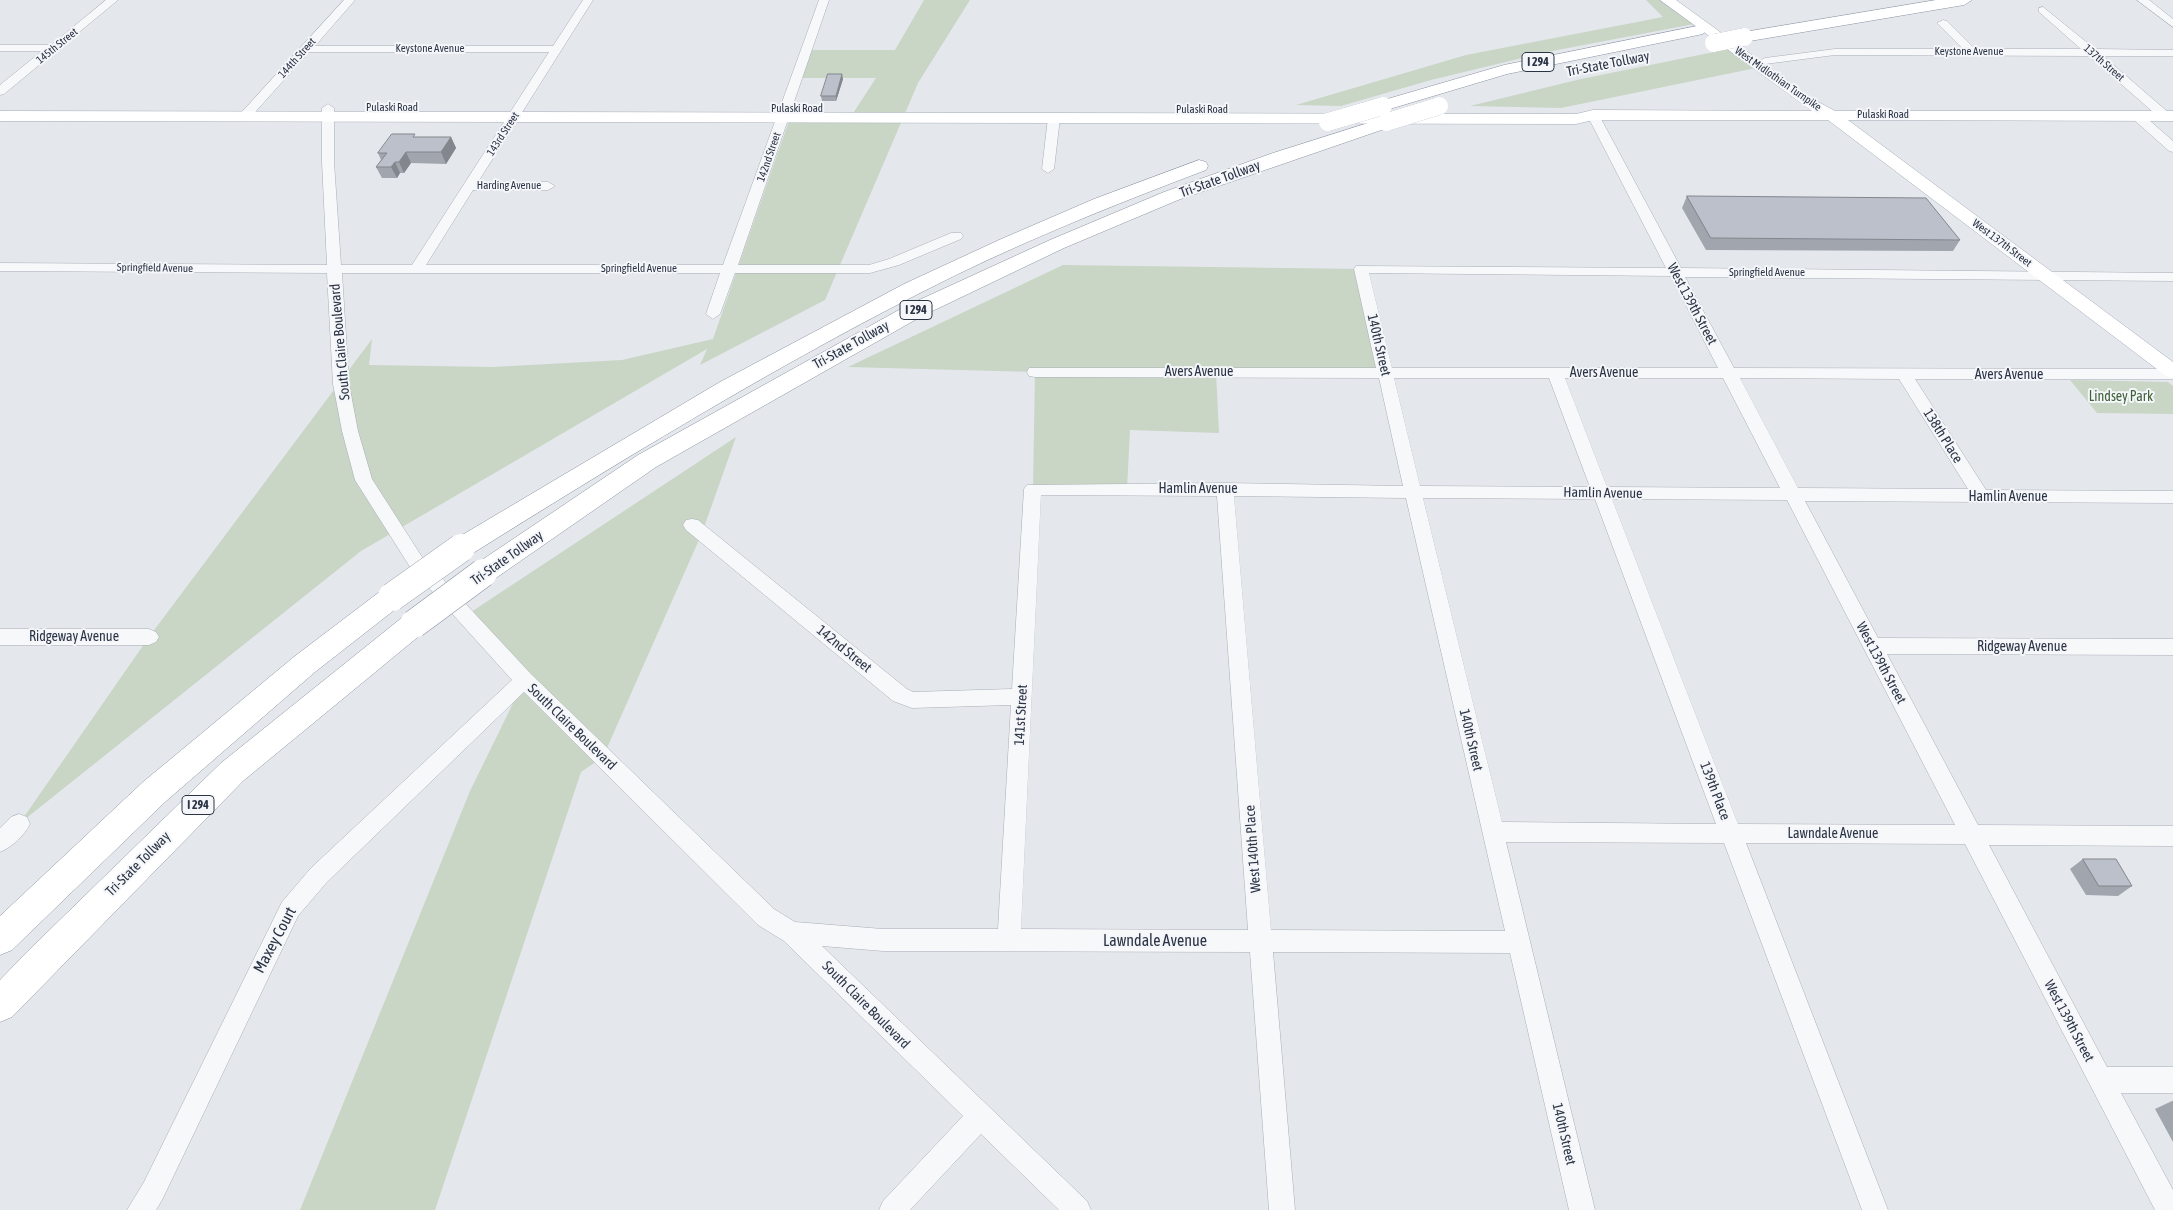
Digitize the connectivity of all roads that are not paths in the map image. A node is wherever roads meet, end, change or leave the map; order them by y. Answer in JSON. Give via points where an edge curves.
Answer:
{"nodes":[{"id":1,"x":113,"y":0,"type":"edge"},
{"id":2,"x":350,"y":0,"type":"edge"},
{"id":3,"x":588,"y":0,"type":"edge"},
{"id":4,"x":824,"y":0,"type":"edge"},
{"id":5,"x":1667,"y":0,"type":"edge"},
{"id":6,"x":1678,"y":0,"type":"edge"},
{"id":7,"x":1879,"y":0,"type":"edge"},
{"id":8,"x":1964,"y":0,"type":"edge"},
{"id":9,"x":2142,"y":0,"type":"edge"},
{"id":10,"x":2043,"y":10,"type":"dead end"},
{"id":11,"x":1943,"y":23,"type":"dead end"},
{"id":12,"x":2173,"y":24,"type":"edge"},
{"id":13,"x":0,"y":48,"type":"edge"},
{"id":14,"x":54,"y":48,"type":"junction"},
{"id":15,"x":304,"y":49,"type":"junction"},
{"id":16,"x":556,"y":49,"type":"junction"},
{"id":17,"x":1972,"y":52,"type":"junction"},
{"id":18,"x":2092,"y":52,"type":"junction"},
{"id":19,"x":2173,"y":53,"type":"edge"},
{"id":20,"x":1765,"y":61,"type":"junction"},
{"id":21,"x":0,"y":91,"type":"edge"},
{"id":22,"x":0,"y":107,"type":"edge"},
{"id":23,"x":248,"y":112,"type":"junction"},
{"id":24,"x":328,"y":113,"type":"junction"},
{"id":25,"x":517,"y":113,"type":"junction"},
{"id":26,"x":784,"y":113,"type":"junction"},
{"id":27,"x":1385,"y":114,"type":"junction"},
{"id":28,"x":1593,"y":115,"type":"junction"},
{"id":29,"x":1831,"y":115,"type":"junction"},
{"id":30,"x":0,"y":116,"type":"edge"},
{"id":31,"x":2137,"y":116,"type":"junction"},
{"id":32,"x":2169,"y":116,"type":"edge"},
{"id":33,"x":1054,"y":118,"type":"junction"},
{"id":34,"x":2173,"y":148,"type":"edge"},
{"id":35,"x":1048,"y":169,"type":"dead end"},
{"id":36,"x":470,"y":186,"type":"junction"},
{"id":37,"x":548,"y":186,"type":"dead end"},
{"id":38,"x":956,"y":236,"type":"dead end"},
{"id":39,"x":0,"y":267,"type":"edge"},
{"id":40,"x":417,"y":268,"type":"junction"},
{"id":41,"x":320,"y":269,"type":"junction"},
{"id":42,"x":729,"y":269,"type":"junction"},
{"id":43,"x":1361,"y":270,"type":"joint"},
{"id":44,"x":1676,"y":272,"type":"junction"},
{"id":45,"x":2044,"y":275,"type":"junction"},
{"id":46,"x":2173,"y":277,"type":"edge"},
{"id":47,"x":713,"y":314,"type":"dead end"},
{"id":48,"x":1035,"y":372,"type":"dead end"},
{"id":49,"x":1385,"y":372,"type":"junction"},
{"id":50,"x":1555,"y":373,"type":"junction"},
{"id":51,"x":1729,"y":373,"type":"junction"},
{"id":52,"x":2173,"y":373,"type":"edge"},
{"id":53,"x":1905,"y":375,"type":"junction"},
{"id":54,"x":1033,"y":489,"type":"joint"},
{"id":55,"x":1225,"y":489,"type":"junction"},
{"id":56,"x":1412,"y":491,"type":"junction"},
{"id":57,"x":1603,"y":493,"type":"junction"},
{"id":58,"x":1793,"y":496,"type":"junction"},
{"id":59,"x":1982,"y":497,"type":"junction"},
{"id":60,"x":2173,"y":497,"type":"edge"},
{"id":61,"x":692,"y":525,"type":"dead end"},
{"id":62,"x":0,"y":637,"type":"edge"},
{"id":63,"x":149,"y":637,"type":"dead end"},
{"id":64,"x":1872,"y":646,"type":"junction"},
{"id":65,"x":2173,"y":647,"type":"edge"},
{"id":66,"x":524,"y":680,"type":"junction"},
{"id":67,"x":1022,"y":697,"type":"junction"},
{"id":68,"x":10,"y":824,"type":"edge"},
{"id":69,"x":1493,"y":832,"type":"junction"},
{"id":70,"x":1731,"y":833,"type":"junction"},
{"id":71,"x":1971,"y":834,"type":"junction"},
{"id":72,"x":2173,"y":836,"type":"edge"},
{"id":73,"x":0,"y":842,"type":"edge"},
{"id":74,"x":792,"y":933,"type":"junction"},
{"id":75,"x":0,"y":939,"type":"edge"},
{"id":76,"x":1010,"y":940,"type":"junction"},
{"id":77,"x":1260,"y":941,"type":"junction"},
{"id":78,"x":1519,"y":942,"type":"junction"},
{"id":79,"x":0,"y":1005,"type":"edge"},
{"id":80,"x":2100,"y":1080,"type":"junction"},
{"id":81,"x":2173,"y":1080,"type":"edge"},
{"id":82,"x":980,"y":1117,"type":"junction"},
{"id":83,"x":140,"y":1210,"type":"edge"},
{"id":84,"x":892,"y":1210,"type":"edge"},
{"id":85,"x":1078,"y":1210,"type":"edge"},
{"id":86,"x":1282,"y":1210,"type":"edge"},
{"id":87,"x":1582,"y":1210,"type":"edge"},
{"id":88,"x":1875,"y":1210,"type":"edge"},
{"id":89,"x":2169,"y":1210,"type":"edge"}],
"edges":[{"from":1,"to":14,"type":"street","name":"145th Street"},
{"from":2,"to":15,"type":"street","name":"144th Street"},
{"from":3,"to":16,"type":"street","name":"143rd Street"},
{"from":4,"to":26,"type":"street","name":"142nd Street"},
{"from":5,"to":29,"type":"main road","name":"West Midlothian Turnpike","via":[[1806,101]]},
{"from":6,"to":20,"type":"main road","name":"West Midlothian Turnpike"},
{"from":7,"to":27,"type":"highway","name":"Tri-State Tollway","number":"I 294","via":[[1697,31],[1504,70]]},
{"from":8,"to":27,"type":"highway","name":"Tri-State Tollway","number":"I 294","bridge":true,"via":[[1714,43],[1516,83],[1439,106]]},
{"from":9,"to":12,"type":"street"},
{"from":10,"to":18,"type":"street","name":"137th Street"},
{"from":11,"to":17,"type":"street"},
{"from":13,"to":14,"type":"street"},
{"from":14,"to":21,"type":"street","name":"145th Street"},
{"from":15,"to":16,"type":"street","name":"Keystone Avenue"},
{"from":15,"to":23,"type":"street","name":"144th Street"},
{"from":16,"to":25,"type":"street","name":"143rd Street"},
{"from":17,"to":18,"type":"street","name":"Keystone Avenue"},
{"from":17,"to":20,"type":"street","name":"Keystone Avenue","via":[[1834,52]]},
{"from":18,"to":19,"type":"street","name":"Keystone Avenue"},
{"from":18,"to":32,"type":"street","name":"137th Street"},
{"from":20,"to":29,"type":"main road","name":"West Midlothian Turnpike","via":[[1812,95]]},
{"from":22,"to":23,"type":"main road","name":"Pulaski Road"},
{"from":23,"to":24,"type":"main road","name":"Pulaski Road"},
{"from":23,"to":30,"type":"main road","name":"Pulaski Road"},
{"from":24,"to":25,"type":"main road","name":"Pulaski Road"},
{"from":24,"to":41,"type":"street","name":"South Claire Boulevard"},
{"from":25,"to":26,"type":"main road","name":"Pulaski Road"},
{"from":25,"to":36,"type":"street","name":"143rd Street"},
{"from":26,"to":28,"type":"main road","name":"Pulaski Road","via":[[1574,111]]},
{"from":26,"to":33,"type":"main road","name":"Pulaski Road"},
{"from":26,"to":42,"type":"street","name":"142nd Street"},
{"from":27,"to":75,"type":"highway","name":"Tri-State Tollway","number":"I 294","bridge":true,"via":[[1328,122],[1160,179],[1047,226],[905,291],[641,436],[461,548],[298,670],[161,786]]},
{"from":27,"to":79,"type":"highway","name":"Tri-State Tollway","number":"I 294","bridge":true,"via":[[1280,157],[1171,196],[1057,244],[914,311],[648,461],[414,624],[232,772]]},
{"from":28,"to":29,"type":"main road","name":"Pulaski Road"},
{"from":28,"to":33,"type":"main road","name":"Pulaski Road","via":[[1576,119]]},
{"from":28,"to":44,"type":"street","name":"West 139th Street"},
{"from":29,"to":31,"type":"main road","name":"Pulaski Road"},
{"from":29,"to":45,"type":"main road","name":"West 137th Street"},
{"from":31,"to":32,"type":"main road","name":"Pulaski Road"},
{"from":31,"to":34,"type":"street"},
{"from":33,"to":35,"type":"street"},
{"from":36,"to":37,"type":"street","name":"Harding Avenue"},
{"from":36,"to":40,"type":"street","name":"143rd Street"},
{"from":38,"to":42,"type":"street","name":"Springfield Avenue","via":[[870,269]]},
{"from":39,"to":41,"type":"street","name":"Springfield Avenue"},
{"from":40,"to":41,"type":"street","name":"Springfield Avenue"},
{"from":40,"to":42,"type":"street","name":"Springfield Avenue"},
{"from":41,"to":66,"type":"street","name":"South Claire Boulevard","via":[[350,431],[364,480],[416,562]]},
{"from":42,"to":47,"type":"street","name":"142nd Street"},
{"from":43,"to":44,"type":"street","name":"Springfield Avenue"},
{"from":43,"to":49,"type":"street","name":"140th Street"},
{"from":44,"to":45,"type":"street","name":"Springfield Avenue"},
{"from":44,"to":51,"type":"street","name":"West 139th Street"},
{"from":45,"to":46,"type":"street","name":"Springfield Avenue"},
{"from":45,"to":52,"type":"main road","name":"West 137th Street"},
{"from":48,"to":49,"type":"street","name":"Avers Avenue"},
{"from":49,"to":50,"type":"street","name":"Avers Avenue"},
{"from":49,"to":56,"type":"street","name":"140th Street"},
{"from":50,"to":51,"type":"street","name":"Avers Avenue"},
{"from":50,"to":57,"type":"street","name":"139th Place"},
{"from":51,"to":53,"type":"street","name":"Avers Avenue"},
{"from":51,"to":58,"type":"street","name":"West 139th Street"},
{"from":52,"to":53,"type":"street","name":"Avers Avenue"},
{"from":53,"to":59,"type":"street","name":"138th Place"},
{"from":54,"to":55,"type":"street","name":"Hamlin Avenue"},
{"from":54,"to":67,"type":"street","name":"141st Street"},
{"from":55,"to":56,"type":"street","name":"Hamlin Avenue"},
{"from":55,"to":77,"type":"street","name":"West 140th Place"},
{"from":56,"to":57,"type":"street","name":"Hamlin Avenue"},
{"from":56,"to":69,"type":"street","name":"140th Street"},
{"from":57,"to":58,"type":"street","name":"Hamlin Avenue"},
{"from":57,"to":70,"type":"street","name":"139th Place"},
{"from":58,"to":59,"type":"street","name":"Hamlin Avenue"},
{"from":58,"to":64,"type":"street","name":"West 139th Street"},
{"from":59,"to":60,"type":"street","name":"Hamlin Avenue"},
{"from":61,"to":67,"type":"street","name":"142nd Street","via":[[900,695],[912,700]]},
{"from":62,"to":63,"type":"street","name":"Ridgeway Avenue"},
{"from":64,"to":65,"type":"street","name":"Ridgeway Avenue"},
{"from":64,"to":71,"type":"street","name":"West 139th Street"},
{"from":66,"to":74,"type":"street","name":"South Claire Boulevard","via":[[766,916]]},
{"from":66,"to":83,"type":"street","name":"Maxey Court","via":[[319,875],[290,909],[153,1191]]},
{"from":67,"to":76,"type":"street","name":"141st Street"},
{"from":68,"to":73,"type":"street"},
{"from":69,"to":70,"type":"street","name":"Lawndale Avenue"},
{"from":69,"to":78,"type":"street","name":"140th Street"},
{"from":70,"to":71,"type":"street","name":"Lawndale Avenue"},
{"from":70,"to":88,"type":"street","name":"139th Place"},
{"from":71,"to":72,"type":"street","name":"Lawndale Avenue"},
{"from":71,"to":80,"type":"street","name":"West 139th Street"},
{"from":74,"to":76,"type":"street","name":"Lawndale Avenue","via":[[883,940]]},
{"from":74,"to":82,"type":"street","name":"South Claire Boulevard"},
{"from":76,"to":77,"type":"street","name":"Lawndale Avenue"},
{"from":77,"to":78,"type":"street","name":"Lawndale Avenue"},
{"from":77,"to":86,"type":"street","name":"West 140th Place"},
{"from":78,"to":87,"type":"street","name":"140th Street"},
{"from":80,"to":81,"type":"street"},
{"from":80,"to":89,"type":"street","name":"West 139th Street"},
{"from":82,"to":84,"type":"street"},
{"from":82,"to":85,"type":"street","name":"South Claire Boulevard"}]}
